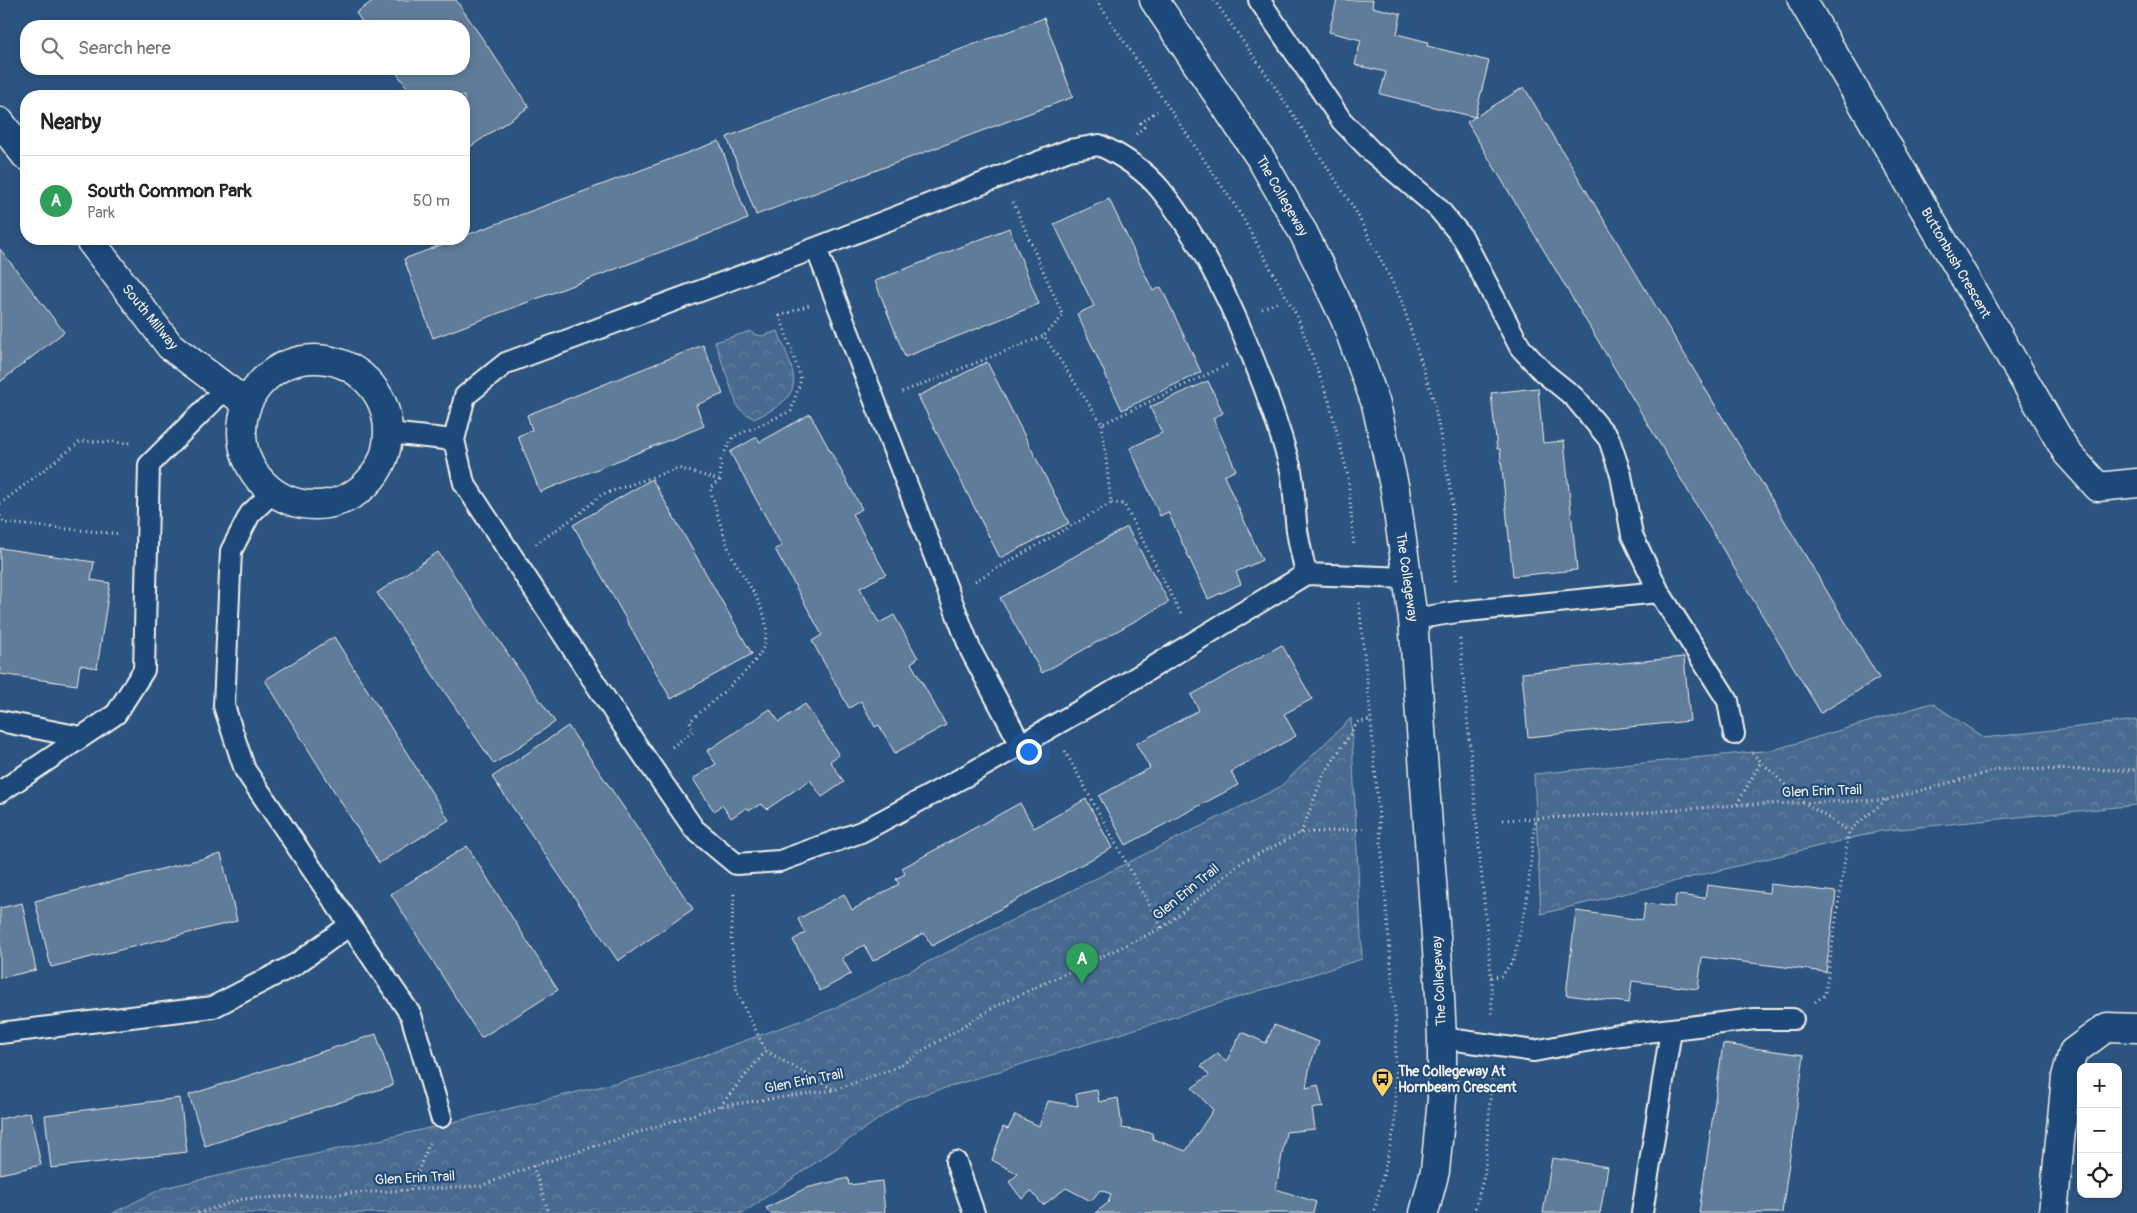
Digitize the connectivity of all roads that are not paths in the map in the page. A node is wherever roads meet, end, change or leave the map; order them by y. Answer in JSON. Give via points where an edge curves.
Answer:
{"nodes":[{"id":1,"x":1154,"y":0,"type":"edge"},
{"id":2,"x":1259,"y":0,"type":"edge"},
{"id":3,"x":1802,"y":0,"type":"edge"},
{"id":4,"x":0,"y":122,"type":"edge"},
{"id":5,"x":20,"y":148,"type":"edge"},
{"id":6,"x":94,"y":245,"type":"edge"},
{"id":7,"x":816,"y":248,"type":"junction"},
{"id":8,"x":236,"y":396,"type":"junction"},
{"id":9,"x":389,"y":433,"type":"junction"},
{"id":10,"x":454,"y":440,"type":"junction"},
{"id":11,"x":2137,"y":482,"type":"edge"},
{"id":12,"x":272,"y":493,"type":"junction"},
{"id":13,"x":1306,"y":574,"type":"junction"},
{"id":14,"x":1406,"y":578,"type":"junction"},
{"id":15,"x":1659,"y":592,"type":"junction"},
{"id":16,"x":1412,"y":619,"type":"junction"},
{"id":17,"x":0,"y":721,"type":"edge"},
{"id":18,"x":1734,"y":734,"type":"dead end"},
{"id":19,"x":81,"y":737,"type":"junction"},
{"id":20,"x":1020,"y":744,"type":"junction"},
{"id":21,"x":0,"y":792,"type":"edge"},
{"id":22,"x":350,"y":925,"type":"junction"},
{"id":23,"x":1793,"y":1019,"type":"road end"},
{"id":24,"x":2137,"y":1028,"type":"edge"},
{"id":25,"x":1671,"y":1030,"type":"junction"},
{"id":26,"x":0,"y":1033,"type":"edge"},
{"id":27,"x":1442,"y":1038,"type":"junction"},
{"id":28,"x":441,"y":1116,"type":"road end"},
{"id":29,"x":956,"y":1162,"type":"dead end"},
{"id":30,"x":974,"y":1213,"type":"edge"},
{"id":31,"x":1424,"y":1213,"type":"edge"},
{"id":32,"x":1642,"y":1213,"type":"edge"},
{"id":33,"x":2053,"y":1213,"type":"edge"}],
"edges":[{"from":1,"to":14,"type":"street","name":"The Collegeway","via":[[1261,159],[1304,234],[1345,319],[1376,404],[1395,490]]},
{"from":2,"to":15,"type":"lane","via":[[1342,121],[1372,152],[1438,207],[1463,238],[1520,347],[1543,372],[1574,397],[1608,439],[1621,475],[1632,535]]},
{"from":3,"to":11,"type":"street","name":"Buttonbush Crescent","via":[[2067,453],[2098,487]]},
{"from":4,"to":5,"type":"street"},
{"from":6,"to":8,"type":"street","name":"South Millway","via":[[170,346]]},
{"from":7,"to":10,"type":"lane","via":[[506,363],[464,396]]},
{"from":7,"to":13,"type":"lane","via":[[1069,150],[1099,145],[1122,156],[1159,188],[1203,252],[1251,353],[1290,468]]},
{"from":7,"to":20,"type":"lane","via":[[972,651]]},
{"from":8,"to":9,"type":"street","via":[[276,369],[296,360],[319,358],[341,362],[361,374],[376,390],[386,411]]},
{"from":8,"to":12,"type":"street","via":[[243,452],[254,475]]},
{"from":8,"to":19,"type":"lane","via":[[149,465],[144,670],[116,714]]},
{"from":9,"to":10,"type":"lane"},
{"from":9,"to":12,"type":"street","via":[[385,456],[374,476],[358,492],[338,502],[316,506],[293,502]]},
{"from":10,"to":20,"type":"lane","via":[[464,483],[513,559],[694,829],[736,864],[780,861],[861,832]]},
{"from":12,"to":22,"type":"lane","via":[[250,514],[231,550],[224,706],[245,770]]},
{"from":13,"to":14,"type":"lane"},
{"from":13,"to":20,"type":"lane"},
{"from":14,"to":16,"type":"street","name":"The Collegeway"},
{"from":15,"to":16,"type":"lane"},
{"from":15,"to":18,"type":"lane","via":[[1728,701]]},
{"from":16,"to":27,"type":"street","name":"The Collegeway"},
{"from":17,"to":19,"type":"lane"},
{"from":19,"to":21,"type":"lane"},
{"from":22,"to":26,"type":"lane","via":[[296,964],[213,1007]]},
{"from":22,"to":28,"type":"lane","via":[[411,1015]]},
{"from":23,"to":25,"type":"lane","via":[[1755,1018]]},
{"from":24,"to":33,"type":"street","via":[[2107,1027],[2073,1052],[2066,1076]]},
{"from":25,"to":27,"type":"lane","via":[[1613,1036],[1534,1051]]},
{"from":25,"to":32,"type":"lane"},
{"from":27,"to":31,"type":"street","name":"The Collegeway","via":[[1442,1098],[1435,1171]]},
{"from":29,"to":30,"type":"lane"}]}
